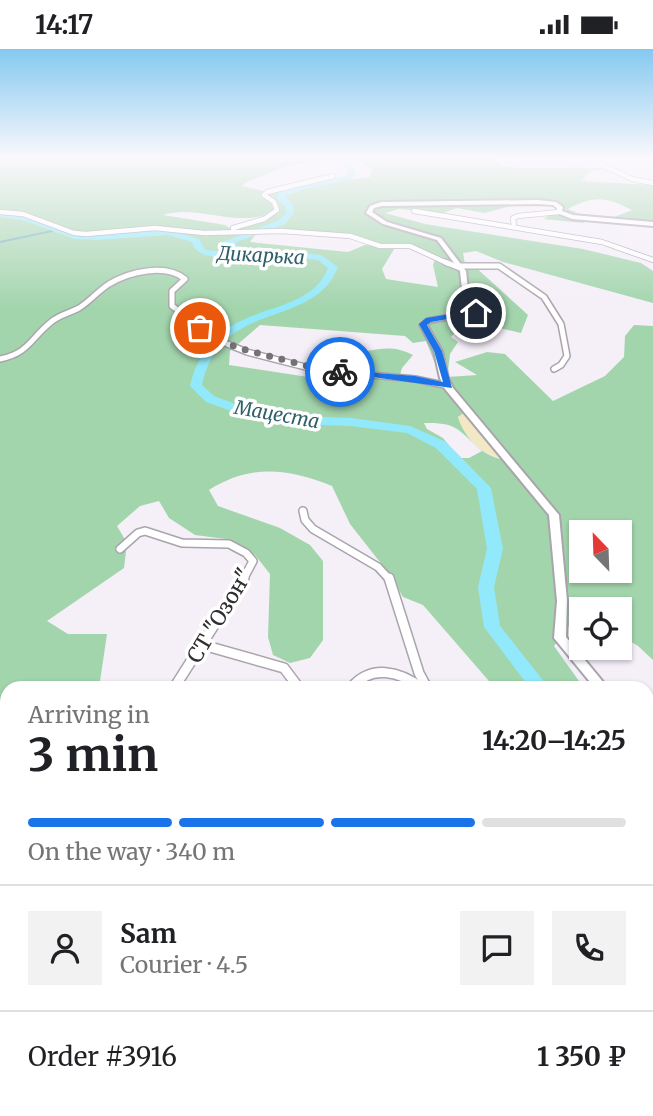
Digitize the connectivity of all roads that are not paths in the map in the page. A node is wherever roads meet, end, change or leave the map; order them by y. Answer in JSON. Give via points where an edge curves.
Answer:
{"nodes":[{"id":1,"x":276,"y":208,"type":"edge"},
{"id":2,"x":375,"y":208,"type":"edge"},
{"id":3,"x":560,"y":208,"type":"edge"},
{"id":4,"x":414,"y":211,"type":"dead end"},
{"id":5,"x":0,"y":212,"type":"edge"},
{"id":6,"x":559,"y":212,"type":"junction"},
{"id":7,"x":653,"y":225,"type":"edge"},
{"id":8,"x":514,"y":226,"type":"junction"},
{"id":9,"x":240,"y":232,"type":"junction"},
{"id":10,"x":653,"y":260,"type":"edge"},
{"id":11,"x":460,"y":267,"type":"junction"},
{"id":12,"x":0,"y":359,"type":"edge"},
{"id":13,"x":554,"y":369,"type":"dead end"},
{"id":14,"x":449,"y":386,"type":"junction"},
{"id":15,"x":303,"y":511,"type":"dead end"},
{"id":16,"x":121,"y":549,"type":"dead end"},
{"id":17,"x":203,"y":645,"type":"junction"},
{"id":18,"x":179,"y":681,"type":"edge"},
{"id":19,"x":297,"y":681,"type":"edge"},
{"id":20,"x":356,"y":681,"type":"edge"},
{"id":21,"x":414,"y":681,"type":"edge"},
{"id":22,"x":422,"y":681,"type":"edge"},
{"id":23,"x":596,"y":681,"type":"edge"}],
"edges":[{"from":1,"to":9,"type":"street","via":[[264,219],[233,228]]},
{"from":2,"to":11,"type":"street","via":[[370,211],[372,217],[439,239]]},
{"from":3,"to":6,"type":"street"},
{"from":4,"to":8,"type":"street"},
{"from":5,"to":9,"type":"street","via":[[23,214],[86,234],[155,228]]},
{"from":6,"to":7,"type":"street","via":[[587,220]]},
{"from":6,"to":8,"type":"street","via":[[519,216],[513,218]]},
{"from":8,"to":10,"type":"street","via":[[607,243]]},
{"from":9,"to":11,"type":"street","via":[[349,236],[380,246],[410,246]]},
{"from":11,"to":13,"type":"street","via":[[499,266],[544,297],[564,331],[567,356]]},
{"from":11,"to":14,"type":"street","via":[[476,313],[423,324]]},
{"from":12,"to":14,"type":"street","via":[[19,354],[52,320],[78,308],[111,283],[150,271],[173,272],[185,281],[172,291],[172,306],[220,341],[317,370]]},
{"from":14,"to":23,"type":"street","via":[[554,515],[562,601],[560,638]]},
{"from":15,"to":22,"type":"street","via":[[308,526],[388,576]]},
{"from":16,"to":17,"type":"street","name":"СТ \"Озон\"","via":[[145,531],[187,544],[225,542],[249,555],[252,565]]},
{"from":17,"to":18,"type":"street","name":"СТ \"Озон\""},
{"from":17,"to":19,"type":"street","via":[[285,668]]},
{"from":20,"to":21,"type":"street","via":[[366,674],[400,672]]}]}
